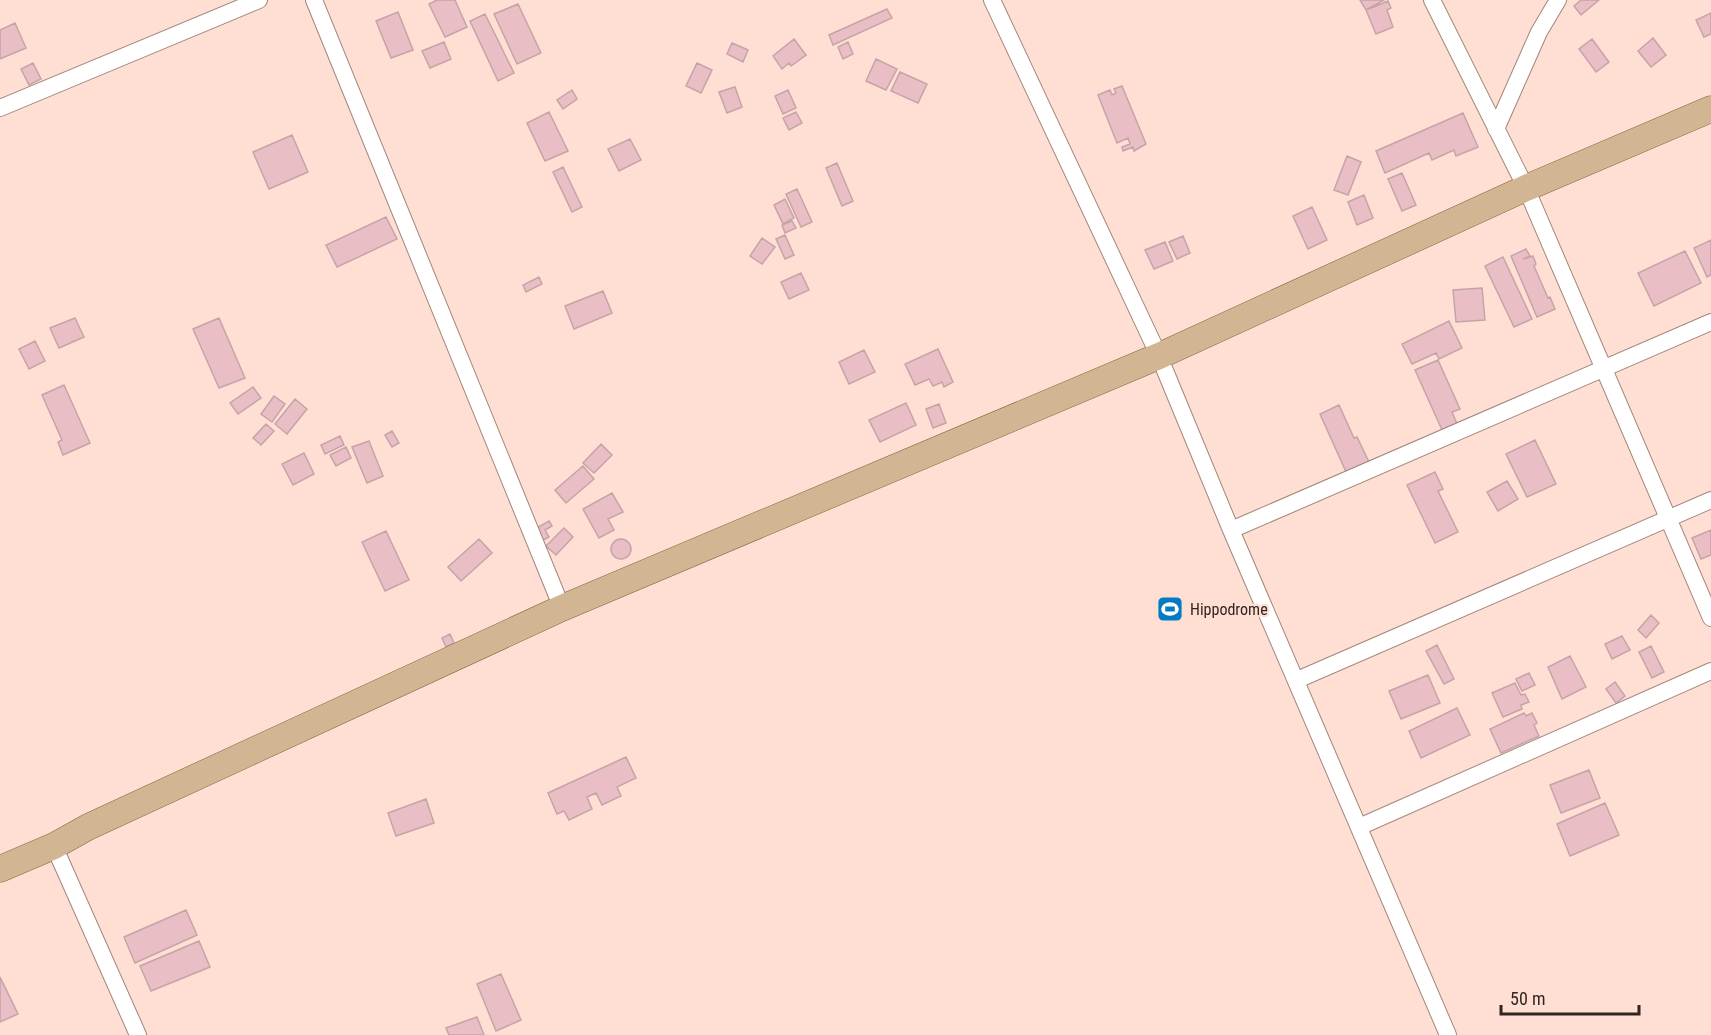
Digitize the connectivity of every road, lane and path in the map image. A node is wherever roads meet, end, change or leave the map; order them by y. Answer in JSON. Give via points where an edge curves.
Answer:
{"nodes":[{"id":1,"x":259,"y":0,"type":"edge"},
{"id":2,"x":314,"y":0,"type":"edge"},
{"id":3,"x":992,"y":0,"type":"edge"},
{"id":4,"x":1432,"y":0,"type":"edge"},
{"id":5,"x":1558,"y":0,"type":"edge"},
{"id":6,"x":0,"y":108,"type":"edge"},
{"id":7,"x":1711,"y":110,"type":"edge"},
{"id":8,"x":1496,"y":129,"type":"junction"},
{"id":9,"x":1526,"y":188,"type":"junction"},
{"id":10,"x":1711,"y":322,"type":"edge"},
{"id":11,"x":1160,"y":356,"type":"junction"},
{"id":12,"x":1604,"y":369,"type":"junction"},
{"id":13,"x":1711,"y":500,"type":"edge"},
{"id":14,"x":1668,"y":518,"type":"junction"},
{"id":15,"x":1231,"y":530,"type":"junction"},
{"id":16,"x":562,"y":608,"type":"junction"},
{"id":17,"x":1711,"y":618,"type":"edge"},
{"id":18,"x":1711,"y":671,"type":"edge"},
{"id":19,"x":1296,"y":680,"type":"junction"},
{"id":20,"x":1359,"y":827,"type":"junction"},
{"id":21,"x":54,"y":846,"type":"junction"},
{"id":22,"x":0,"y":868,"type":"edge"},
{"id":23,"x":1443,"y":1034,"type":"edge"},
{"id":24,"x":138,"y":1035,"type":"edge"}],
"edges":[{"from":1,"to":6,"type":"street"},
{"from":2,"to":16,"type":"street"},
{"from":3,"to":11,"type":"street"},
{"from":4,"to":8,"type":"street"},
{"from":5,"to":8,"type":"street","via":[[1539,32]]},
{"from":7,"to":9,"type":"main road"},
{"from":8,"to":9,"type":"street"},
{"from":9,"to":11,"type":"main road"},
{"from":9,"to":12,"type":"street"},
{"from":10,"to":12,"type":"street"},
{"from":11,"to":15,"type":"street"},
{"from":11,"to":16,"type":"main road"},
{"from":12,"to":14,"type":"street"},
{"from":12,"to":15,"type":"street"},
{"from":13,"to":14,"type":"street"},
{"from":14,"to":17,"type":"street"},
{"from":14,"to":19,"type":"street"},
{"from":15,"to":19,"type":"street"},
{"from":16,"to":21,"type":"main road"},
{"from":18,"to":20,"type":"street"},
{"from":19,"to":20,"type":"street"},
{"from":20,"to":23,"type":"street"},
{"from":21,"to":22,"type":"main road"},
{"from":21,"to":24,"type":"street"}]}
